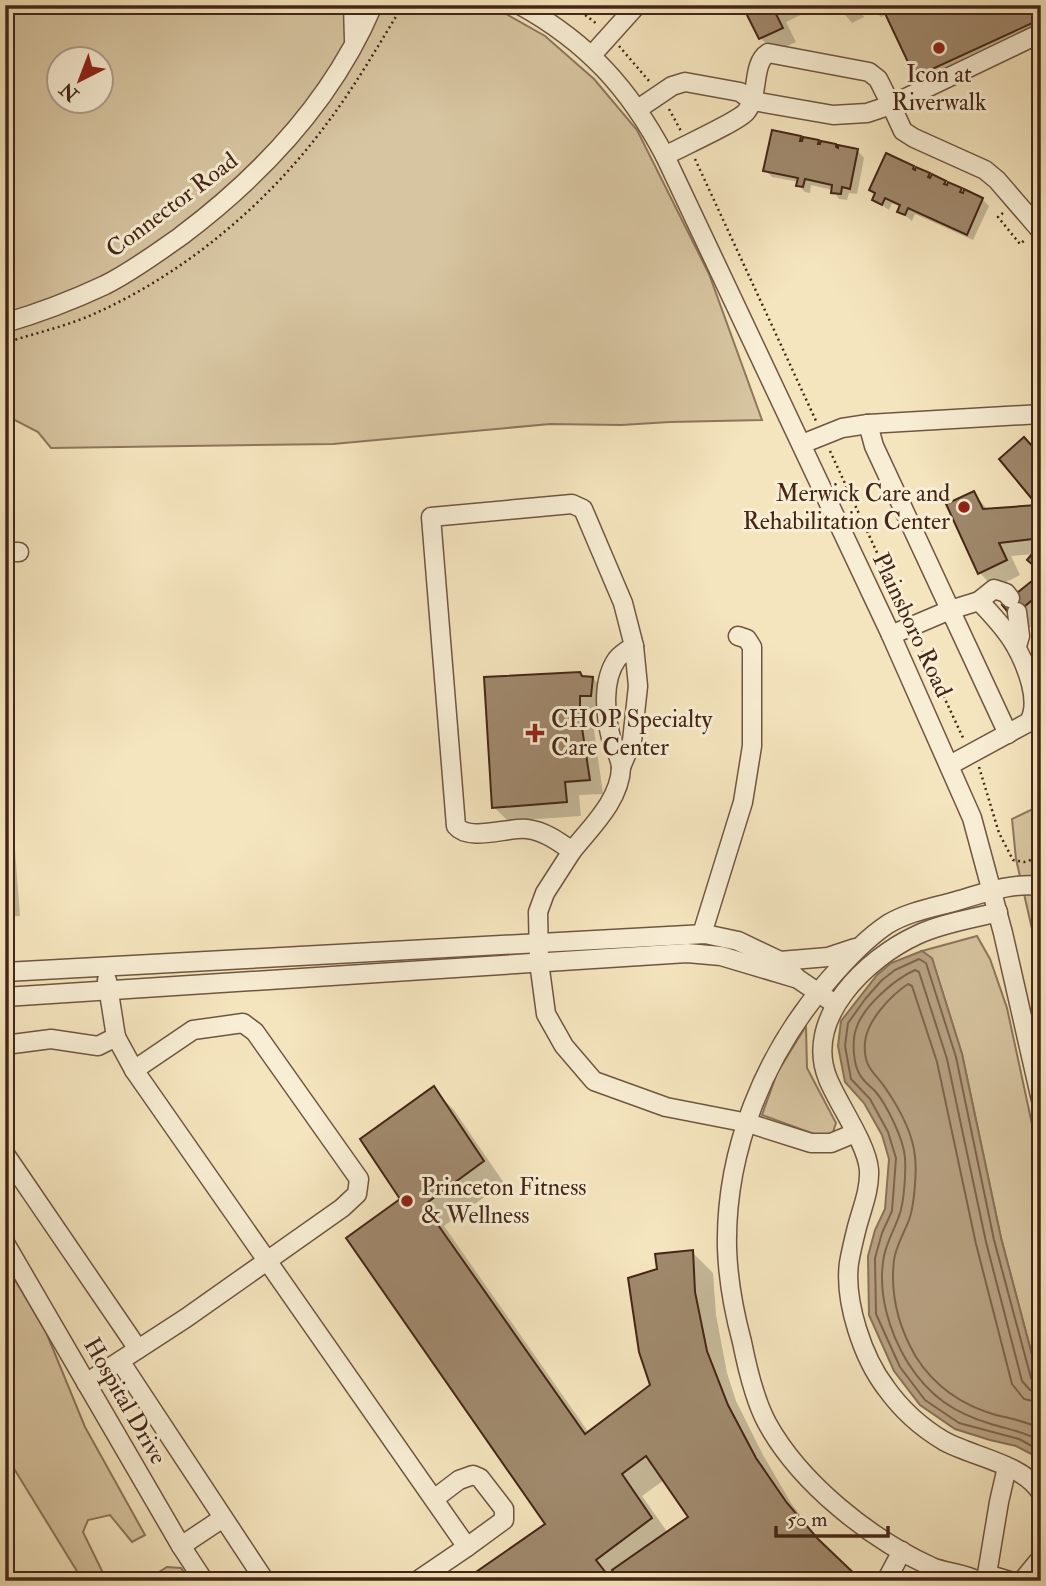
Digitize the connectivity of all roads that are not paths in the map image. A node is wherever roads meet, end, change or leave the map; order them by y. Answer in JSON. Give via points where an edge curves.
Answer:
{"nodes":[{"id":1,"x":354,"y":5,"type":"edge"},
{"id":2,"x":373,"y":5,"type":"edge"},
{"id":3,"x":520,"y":5,"type":"edge"},
{"id":4,"x":637,"y":5,"type":"edge"},
{"id":5,"x":1041,"y":33,"type":"edge"},
{"id":6,"x":354,"y":43,"type":"junction"},
{"id":7,"x":592,"y":55,"type":"junction"},
{"id":8,"x":753,"y":101,"type":"junction"},
{"id":9,"x":891,"y":105,"type":"junction"},
{"id":10,"x":638,"y":109,"type":"junction"},
{"id":11,"x":665,"y":156,"type":"junction"},
{"id":12,"x":1035,"y":237,"type":"edge"},
{"id":13,"x":5,"y":323,"type":"edge"},
{"id":14,"x":1041,"y":414,"type":"edge"},
{"id":15,"x":868,"y":424,"type":"junction"},
{"id":16,"x":802,"y":444,"type":"junction"},
{"id":17,"x":979,"y":601,"type":"junction"},
{"id":18,"x":950,"y":610,"type":"junction"},
{"id":19,"x":891,"y":635,"type":"junction"},
{"id":20,"x":737,"y":636,"type":"dead end"},
{"id":21,"x":634,"y":646,"type":"junction"},
{"id":22,"x":1017,"y":646,"type":"junction"},
{"id":23,"x":1008,"y":734,"type":"junction"},
{"id":24,"x":950,"y":765,"type":"junction"},
{"id":25,"x":621,"y":766,"type":"junction"},
{"id":26,"x":572,"y":851,"type":"junction"},
{"id":27,"x":1041,"y":886,"type":"edge"},
{"id":28,"x":993,"y":891,"type":"junction"},
{"id":29,"x":999,"y":912,"type":"junction"},
{"id":30,"x":702,"y":934,"type":"junction"},
{"id":31,"x":537,"y":943,"type":"junction"},
{"id":32,"x":860,"y":947,"type":"junction"},
{"id":33,"x":780,"y":961,"type":"junction"},
{"id":34,"x":539,"y":962,"type":"junction"},
{"id":35,"x":105,"y":966,"type":"junction"},
{"id":36,"x":5,"y":972,"type":"edge"},
{"id":37,"x":798,"y":979,"type":"junction"},
{"id":38,"x":107,"y":991,"type":"junction"},
{"id":39,"x":818,"y":992,"type":"junction"},
{"id":40,"x":5,"y":997,"type":"edge"},
{"id":41,"x":835,"y":1004,"type":"junction"},
{"id":42,"x":116,"y":1037,"type":"junction"},
{"id":43,"x":5,"y":1045,"type":"edge"},
{"id":44,"x":134,"y":1070,"type":"junction"},
{"id":45,"x":1041,"y":1100,"type":"edge"},
{"id":46,"x":748,"y":1123,"type":"junction"},
{"id":47,"x":855,"y":1133,"type":"junction"},
{"id":48,"x":5,"y":1154,"type":"edge"},
{"id":49,"x":5,"y":1244,"type":"edge"},
{"id":50,"x":267,"y":1261,"type":"junction"},
{"id":51,"x":138,"y":1349,"type":"junction"},
{"id":52,"x":120,"y":1361,"type":"junction"},
{"id":53,"x":86,"y":1383,"type":"junction"},
{"id":54,"x":1007,"y":1467,"type":"junction"},
{"id":55,"x":1041,"y":1493,"type":"edge"},
{"id":56,"x":434,"y":1499,"type":"junction"},
{"id":57,"x":223,"y":1518,"type":"junction"},
{"id":58,"x":181,"y":1546,"type":"junction"},
{"id":59,"x":467,"y":1547,"type":"junction"},
{"id":60,"x":902,"y":1551,"type":"junction"},
{"id":61,"x":1041,"y":1558,"type":"edge"},
{"id":62,"x":983,"y":1579,"type":"edge"},
{"id":63,"x":204,"y":1581,"type":"edge"},
{"id":64,"x":265,"y":1581,"type":"edge"},
{"id":65,"x":417,"y":1581,"type":"edge"},
{"id":66,"x":886,"y":1581,"type":"edge"},
{"id":67,"x":1010,"y":1581,"type":"edge"},
{"id":68,"x":1022,"y":1581,"type":"edge"}],
"edges":[{"from":1,"to":6,"type":"street"},
{"from":2,"to":6,"type":"street","name":"Connector Road"},
{"from":3,"to":7,"type":"street","name":"Plainsboro Road"},
{"from":4,"to":7,"type":"street"},
{"from":5,"to":9,"type":"street"},
{"from":6,"to":13,"type":"street","name":"Connector Road","via":[[305,119],[265,165],[212,212],[106,284]]},
{"from":7,"to":10,"type":"street","name":"Plainsboro Road"},
{"from":8,"to":9,"type":"street","via":[[845,116]]},
{"from":8,"to":9,"type":"street","via":[[761,60],[772,53],[869,72],[878,79]]},
{"from":8,"to":10,"type":"street","via":[[740,92],[685,82]]},
{"from":8,"to":11,"type":"street","via":[[744,114]]},
{"from":9,"to":12,"type":"street","via":[[903,131],[997,180]]},
{"from":10,"to":11,"type":"street","name":"Plainsboro Road"},
{"from":11,"to":16,"type":"street","name":"Plainsboro Road"},
{"from":14,"to":15,"type":"street"},
{"from":15,"to":16,"type":"street","via":[[842,428]]},
{"from":15,"to":18,"type":"street"},
{"from":16,"to":19,"type":"street","name":"Plainsboro Road"},
{"from":17,"to":18,"type":"street"},
{"from":17,"to":22,"type":"street"},
{"from":17,"to":22,"type":"street","via":[[994,589],[1006,593],[1014,605],[1020,636]]},
{"from":18,"to":19,"type":"street"},
{"from":18,"to":23,"type":"street"},
{"from":19,"to":24,"type":"street","name":"Plainsboro Road"},
{"from":20,"to":30,"type":"street","via":[[752,647],[752,746],[743,802]]},
{"from":21,"to":25,"type":"street","via":[[638,686],[632,741]]},
{"from":21,"to":25,"type":"street","via":[[618,657],[609,675],[608,714]]},
{"from":21,"to":26,"type":"street","via":[[623,603],[583,509],[572,504],[431,517],[456,826],[471,834],[526,829],[545,833]]},
{"from":22,"to":23,"type":"street","via":[[1032,690],[1033,712],[1029,722]]},
{"from":23,"to":24,"type":"street"},
{"from":24,"to":28,"type":"street","name":"Plainsboro Road","via":[[972,818]]},
{"from":25,"to":26,"type":"street","via":[[613,796]]},
{"from":26,"to":31,"type":"street","via":[[545,893],[538,912]]},
{"from":27,"to":28,"type":"street"},
{"from":28,"to":29,"type":"street","name":"Plainsboro Road"},
{"from":28,"to":32,"type":"street","via":[[915,912],[888,924]]},
{"from":29,"to":41,"type":"street","via":[[932,928],[896,946]]},
{"from":29,"to":45,"type":"street","name":"Plainsboro Road"},
{"from":30,"to":31,"type":"street"},
{"from":30,"to":33,"type":"street","via":[[738,941]]},
{"from":31,"to":34,"type":"street"},
{"from":31,"to":35,"type":"street"},
{"from":32,"to":33,"type":"street","via":[[828,957]]},
{"from":32,"to":39,"type":"street"},
{"from":33,"to":37,"type":"street"},
{"from":34,"to":37,"type":"street","via":[[687,953],[721,956]]},
{"from":34,"to":38,"type":"street"},
{"from":34,"to":46,"type":"street","via":[[546,1014],[564,1046],[594,1081],[666,1107]]},
{"from":35,"to":36,"type":"street"},
{"from":35,"to":38,"type":"street"},
{"from":37,"to":39,"type":"street"},
{"from":38,"to":40,"type":"street"},
{"from":38,"to":42,"type":"street"},
{"from":39,"to":41,"type":"street"},
{"from":39,"to":46,"type":"street","via":[[794,1022],[760,1085]]},
{"from":41,"to":47,"type":"street","via":[[822,1054],[827,1077]]},
{"from":42,"to":43,"type":"street","via":[[98,1046],[51,1039]]},
{"from":42,"to":44,"type":"street"},
{"from":44,"to":50,"type":"street"},
{"from":44,"to":50,"type":"street","via":[[193,1030],[243,1023],[255,1032],[352,1168],[359,1179],[357,1194]]},
{"from":46,"to":47,"type":"street","via":[[811,1143],[831,1143]]},
{"from":46,"to":60,"type":"street","via":[[733,1171],[727,1248],[733,1306],[746,1363],[767,1422],[804,1474],[835,1506]]},
{"from":47,"to":54,"type":"street","via":[[869,1169],[866,1201],[849,1265],[850,1298],[863,1351],[908,1414],[945,1441]]},
{"from":48,"to":51,"type":"street"},
{"from":49,"to":53,"type":"street","name":"Hospital Drive"},
{"from":50,"to":51,"type":"street"},
{"from":50,"to":56,"type":"street"},
{"from":51,"to":52,"type":"street"},
{"from":52,"to":53,"type":"street"},
{"from":52,"to":57,"type":"street"},
{"from":53,"to":58,"type":"street","name":"Hospital Drive"},
{"from":54,"to":55,"type":"street","via":[[1035,1483]]},
{"from":54,"to":62,"type":"street"},
{"from":56,"to":59,"type":"street"},
{"from":56,"to":59,"type":"street","via":[[473,1475],[503,1509],[504,1520]]},
{"from":57,"to":58,"type":"street"},
{"from":57,"to":64,"type":"street"},
{"from":58,"to":63,"type":"street","name":"Hospital Drive"},
{"from":59,"to":65,"type":"street"},
{"from":60,"to":62,"type":"street","via":[[934,1568]]},
{"from":60,"to":66,"type":"street"},
{"from":61,"to":68,"type":"street"},
{"from":62,"to":67,"type":"street"}]}
